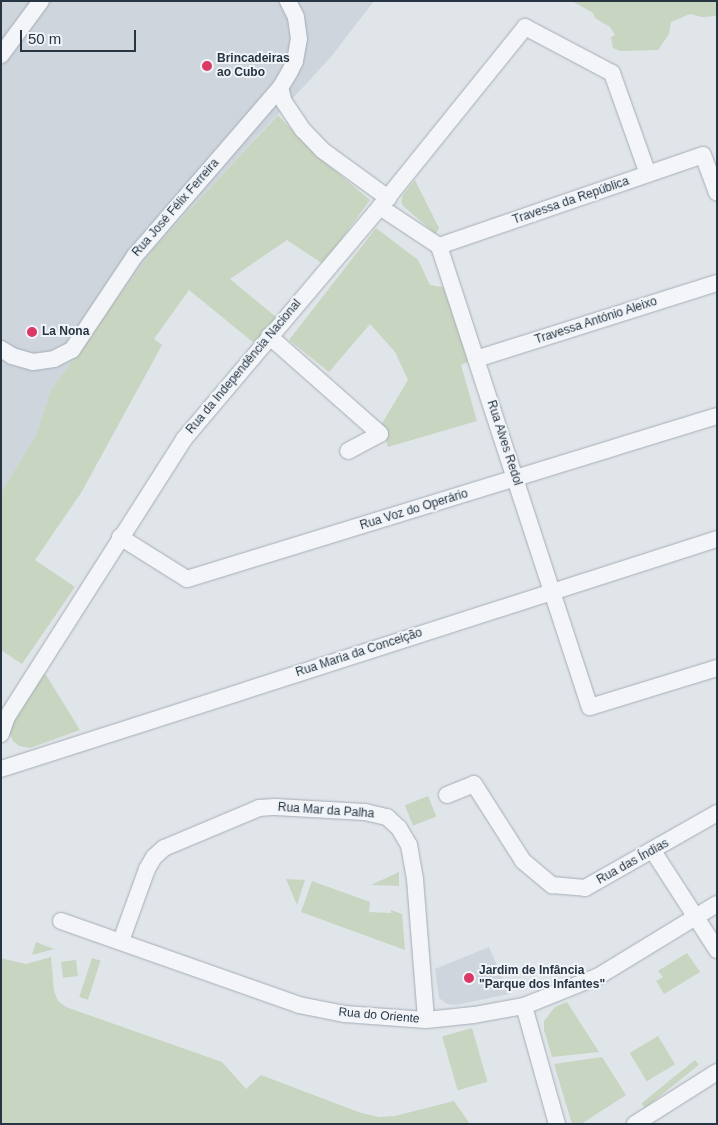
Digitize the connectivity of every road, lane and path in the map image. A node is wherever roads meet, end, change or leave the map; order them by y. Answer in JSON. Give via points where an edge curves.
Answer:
{"nodes":[{"id":1,"x":41,"y":1,"type":"edge"},
{"id":2,"x":288,"y":1,"type":"edge"},
{"id":3,"x":1,"y":55,"type":"edge"},
{"id":4,"x":280,"y":88,"type":"junction"},
{"id":5,"x":648,"y":174,"type":"junction"},
{"id":6,"x":717,"y":193,"type":"edge"},
{"id":7,"x":384,"y":202,"type":"junction"},
{"id":8,"x":439,"y":246,"type":"junction"},
{"id":9,"x":717,"y":283,"type":"edge"},
{"id":10,"x":269,"y":336,"type":"junction"},
{"id":11,"x":1,"y":349,"type":"edge"},
{"id":12,"x":476,"y":359,"type":"junction"},
{"id":13,"x":717,"y":416,"type":"edge"},
{"id":14,"x":348,"y":451,"type":"dead end"},
{"id":15,"x":516,"y":479,"type":"junction"},
{"id":16,"x":120,"y":537,"type":"junction"},
{"id":17,"x":717,"y":538,"type":"edge"},
{"id":18,"x":553,"y":590,"type":"junction"},
{"id":19,"x":717,"y":668,"type":"edge"},
{"id":20,"x":1,"y":734,"type":"edge"},
{"id":21,"x":2,"y":764,"type":"edge"},
{"id":22,"x":447,"y":796,"type":"dead end"},
{"id":23,"x":717,"y":813,"type":"edge"},
{"id":24,"x":653,"y":851,"type":"junction"},
{"id":25,"x":717,"y":904,"type":"edge"},
{"id":26,"x":696,"y":917,"type":"junction"},
{"id":27,"x":60,"y":920,"type":"dead end"},
{"id":28,"x":121,"y":941,"type":"junction"},
{"id":29,"x":717,"y":950,"type":"edge"},
{"id":30,"x":524,"y":1006,"type":"junction"},
{"id":31,"x":426,"y":1020,"type":"junction"},
{"id":32,"x":717,"y":1072,"type":"edge"},
{"id":33,"x":557,"y":1124,"type":"edge"},
{"id":34,"x":635,"y":1124,"type":"edge"}],
"edges":[{"from":1,"to":3,"type":"street"},
{"from":2,"to":4,"type":"street","name":"Rua José Félix Ferreira","via":[[296,16],[298,50]]},
{"from":4,"to":7,"type":"street","via":[[284,102],[303,130]]},
{"from":4,"to":11,"type":"street","name":"Rua José Félix Ferreira","via":[[134,257],[72,350],[54,359],[33,362]]},
{"from":5,"to":6,"type":"street","name":"Travessa da República","via":[[703,156]]},
{"from":5,"to":7,"type":"street","name":"Rua da Independência Nacional","via":[[612,73],[525,27]]},
{"from":5,"to":8,"type":"street","name":"Travessa da República"},
{"from":7,"to":8,"type":"street"},
{"from":7,"to":10,"type":"street","name":"Rua da Independência Nacional"},
{"from":8,"to":12,"type":"street","name":"Rua Alves Redol"},
{"from":9,"to":12,"type":"street","name":"Travessa António Aleixo"},
{"from":10,"to":14,"type":"street","via":[[380,434]]},
{"from":10,"to":16,"type":"street","name":"Rua da Independência Nacional","via":[[184,439]]},
{"from":12,"to":15,"type":"street","name":"Rua Alves Redol"},
{"from":13,"to":15,"type":"street","name":"Rua Voz do Operário"},
{"from":15,"to":16,"type":"street","name":"Rua Voz do Operário","via":[[187,579]]},
{"from":15,"to":18,"type":"street","name":"Rua Alves Redol"},
{"from":16,"to":20,"type":"street","name":"Rua da Independência Nacional","via":[[7,717]]},
{"from":17,"to":18,"type":"street","name":"Rua Maria da Conceição"},
{"from":18,"to":19,"type":"street","name":"Rua Alves Redol","via":[[590,707]]},
{"from":18,"to":21,"type":"street","name":"Rua Maria da Conceição"},
{"from":22,"to":24,"type":"street","name":"Rua das Índias","via":[[474,784],[523,861],[552,885],[585,888]]},
{"from":23,"to":24,"type":"street","name":"Rua das Índias"},
{"from":24,"to":26,"type":"street"},
{"from":25,"to":26,"type":"street","name":"Rua do Oriente"},
{"from":26,"to":29,"type":"street"},
{"from":26,"to":30,"type":"street","name":"Rua do Oriente","via":[[599,976]]},
{"from":27,"to":28,"type":"street","name":"Rua do Oriente"},
{"from":28,"to":31,"type":"street","name":"Rua do Oriente","via":[[299,1005],[344,1014]]},
{"from":28,"to":31,"type":"street","name":"Rua Mar da Palha","via":[[148,869],[164,848],[259,808],[365,812],[387,817],[399,828],[409,845],[415,879]]},
{"from":30,"to":31,"type":"street","name":"Rua do Oriente"},
{"from":30,"to":33,"type":"street"},
{"from":32,"to":34,"type":"street"}]}
